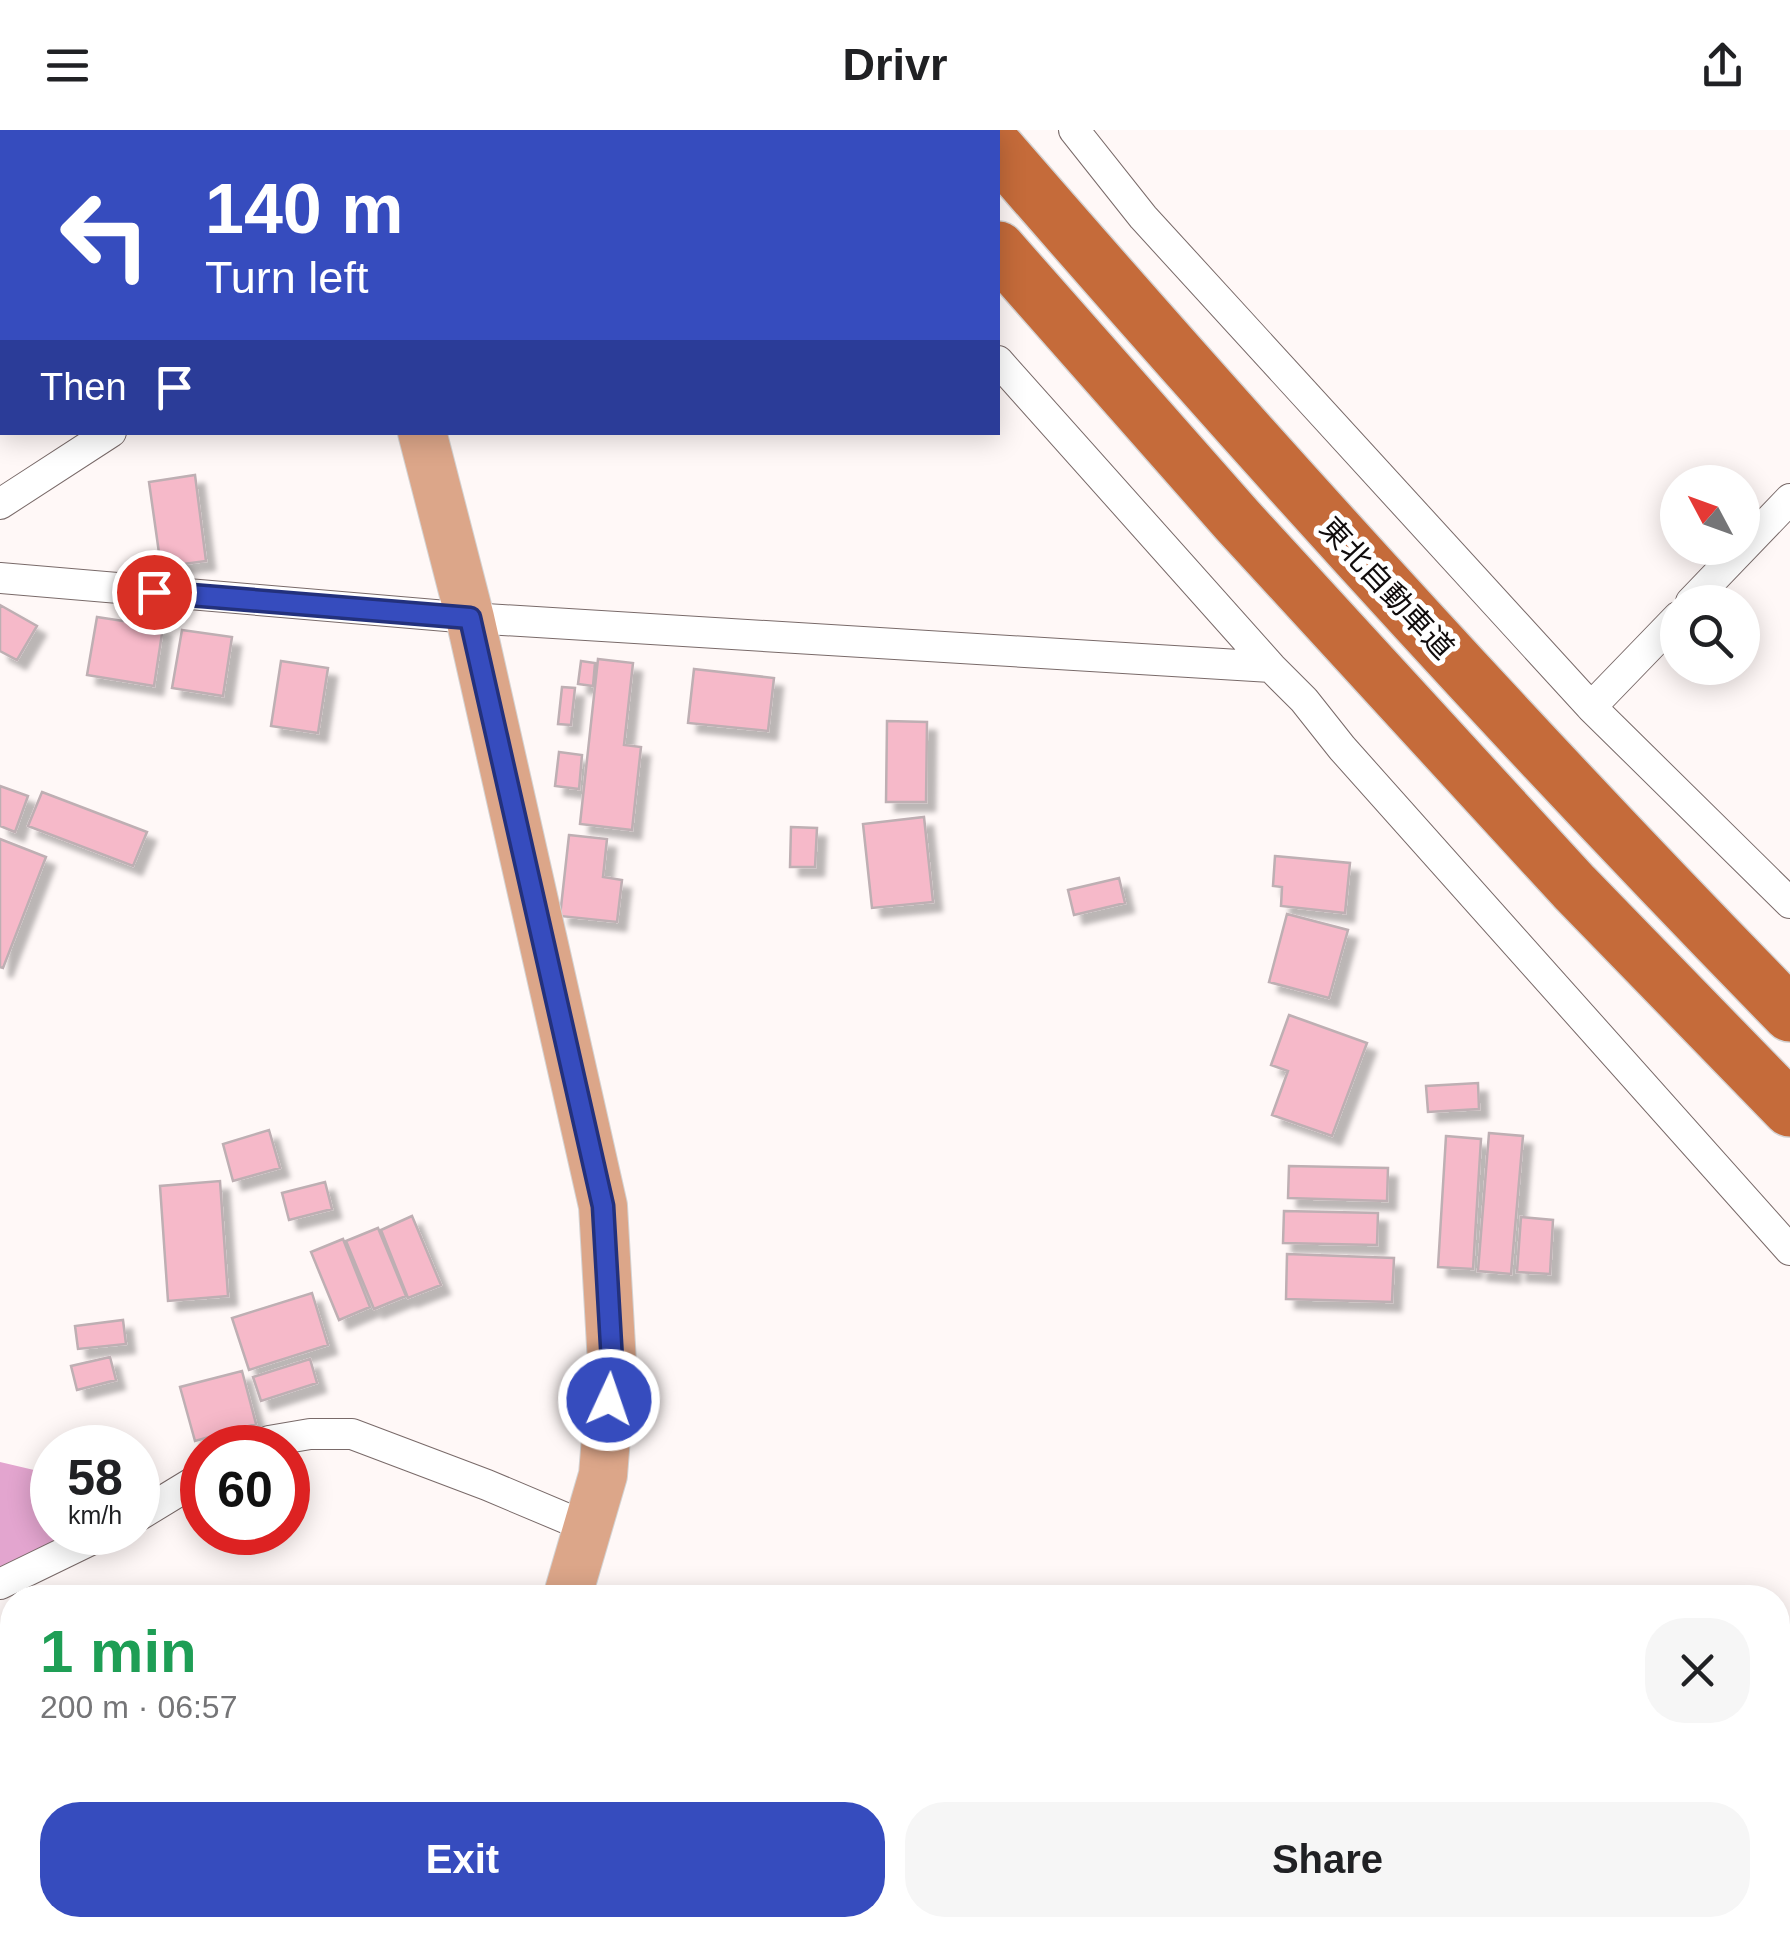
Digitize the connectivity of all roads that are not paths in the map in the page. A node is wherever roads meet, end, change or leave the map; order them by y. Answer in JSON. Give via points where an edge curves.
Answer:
{"nodes":[{"id":1,"x":1074,"y":130,"type":"edge"},
{"id":2,"x":1000,"y":152,"type":"edge"},
{"id":3,"x":1000,"y":251,"type":"edge"},
{"id":4,"x":1000,"y":364,"type":"edge"},
{"id":5,"x":105,"y":435,"type":"edge"},
{"id":6,"x":423,"y":435,"type":"edge"},
{"id":7,"x":1790,"y":499,"type":"edge"},
{"id":8,"x":0,"y":504,"type":"edge"},
{"id":9,"x":0,"y":578,"type":"edge"},
{"id":10,"x":1707,"y":585,"type":"edge"},
{"id":11,"x":470,"y":618,"type":"junction"},
{"id":12,"x":1660,"y":635,"type":"edge"},
{"id":13,"x":1271,"y":667,"type":"junction"},
{"id":14,"x":1591,"y":707,"type":"junction"},
{"id":15,"x":1790,"y":903,"type":"edge"},
{"id":16,"x":1790,"y":1014,"type":"edge"},
{"id":17,"x":1790,"y":1109,"type":"edge"},
{"id":18,"x":1790,"y":1250,"type":"edge"},
{"id":19,"x":310,"y":1434,"type":"edge"},
{"id":20,"x":589,"y":1528,"type":"junction"},
{"id":21,"x":63,"y":1555,"type":"edge"},
{"id":22,"x":0,"y":1584,"type":"edge"},
{"id":23,"x":571,"y":1585,"type":"edge"}],
"edges":[{"from":1,"to":14,"type":"street","via":[[1143,217]]},
{"from":2,"to":16,"type":"highway","name":"東北自動車道","via":[[1284,476]]},
{"from":3,"to":17,"type":"highway","via":[[1399,696]]},
{"from":4,"to":13,"type":"street"},
{"from":5,"to":8,"type":"street"},
{"from":6,"to":11,"type":"main road"},
{"from":7,"to":10,"type":"street"},
{"from":9,"to":11,"type":"street"},
{"from":11,"to":13,"type":"street"},
{"from":11,"to":20,"type":"main road","via":[[603,1206],[612,1362],[603,1474]]},
{"from":12,"to":14,"type":"street"},
{"from":13,"to":18,"type":"street"},
{"from":14,"to":15,"type":"street"},
{"from":19,"to":20,"type":"street","via":[[352,1434]]},
{"from":20,"to":23,"type":"main road"},
{"from":21,"to":22,"type":"street"}]}
